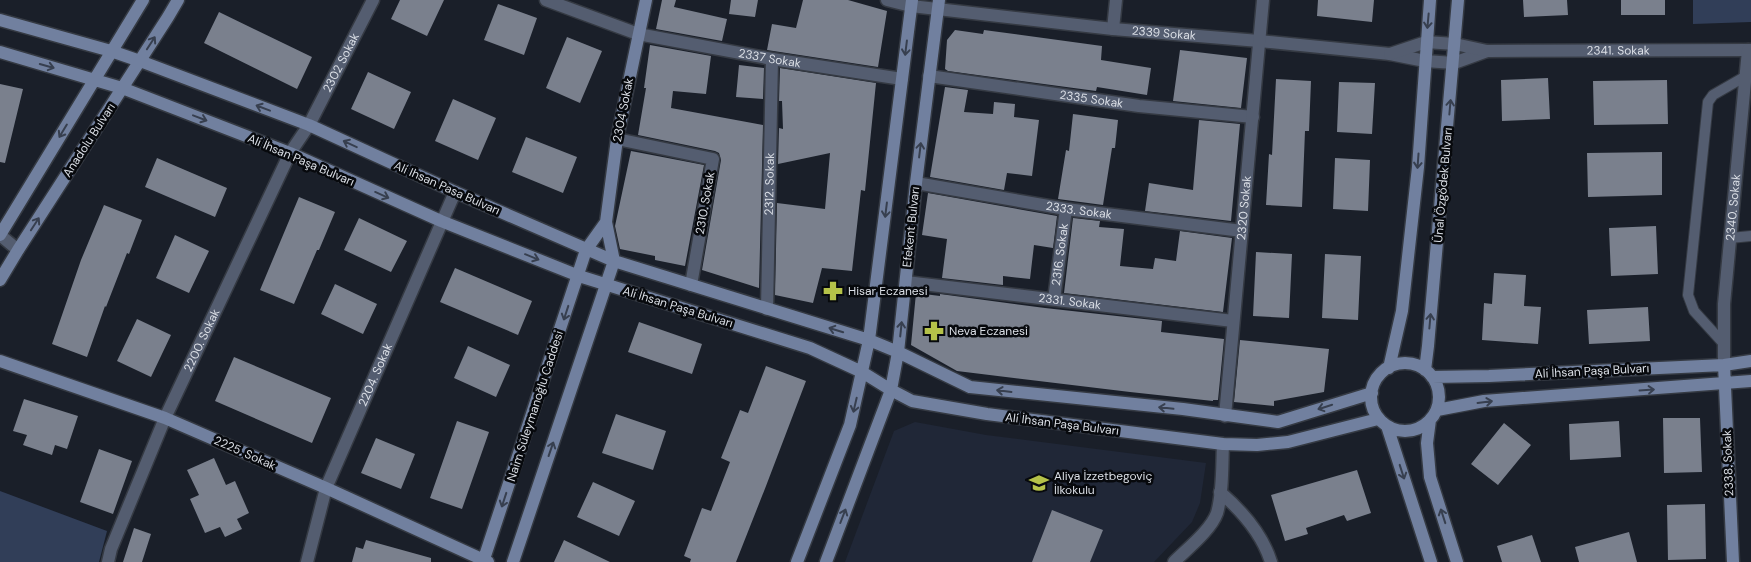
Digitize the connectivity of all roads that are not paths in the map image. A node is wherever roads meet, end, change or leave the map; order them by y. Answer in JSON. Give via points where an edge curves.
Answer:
{"nodes":[{"id":1,"x":144,"y":0,"type":"edge"},
{"id":2,"x":178,"y":0,"type":"edge"},
{"id":3,"x":373,"y":0,"type":"edge"},
{"id":4,"x":546,"y":0,"type":"edge"},
{"id":5,"x":646,"y":0,"type":"edge"},
{"id":6,"x":887,"y":0,"type":"edge"},
{"id":7,"x":1116,"y":0,"type":"edge"},
{"id":8,"x":1262,"y":0,"type":"edge"},
{"id":9,"x":1430,"y":0,"type":"edge"},
{"id":10,"x":1458,"y":0,"type":"edge"},
{"id":11,"x":911,"y":3,"type":"edge"},
{"id":12,"x":938,"y":4,"type":"edge"},
{"id":13,"x":0,"y":20,"type":"edge"},
{"id":14,"x":1113,"y":29,"type":"junction"},
{"id":15,"x":638,"y":34,"type":"junction"},
{"id":16,"x":1259,"y":41,"type":"junction"},
{"id":17,"x":1426,"y":42,"type":"junction"},
{"id":18,"x":1455,"y":44,"type":"junction"},
{"id":19,"x":1750,"y":50,"type":"edge"},
{"id":20,"x":111,"y":51,"type":"junction"},
{"id":21,"x":1487,"y":51,"type":"junction"},
{"id":22,"x":0,"y":52,"type":"edge"},
{"id":23,"x":1390,"y":54,"type":"junction"},
{"id":24,"x":772,"y":59,"type":"junction"},
{"id":25,"x":140,"y":61,"type":"junction"},
{"id":26,"x":1425,"y":61,"type":"junction"},
{"id":27,"x":1454,"y":63,"type":"junction"},
{"id":28,"x":929,"y":76,"type":"junction"},
{"id":29,"x":1746,"y":76,"type":"junction"},
{"id":30,"x":95,"y":80,"type":"junction"},
{"id":31,"x":902,"y":80,"type":"junction"},
{"id":32,"x":122,"y":88,"type":"junction"},
{"id":33,"x":1253,"y":118,"type":"junction"},
{"id":34,"x":309,"y":125,"type":"junction"},
{"id":35,"x":617,"y":139,"type":"junction"},
{"id":36,"x":290,"y":153,"type":"junction"},
{"id":37,"x":916,"y":183,"type":"junction"},
{"id":38,"x":455,"y":192,"type":"junction"},
{"id":39,"x":1066,"y":209,"type":"junction"},
{"id":40,"x":442,"y":222,"type":"junction"},
{"id":41,"x":606,"y":222,"type":"junction"},
{"id":42,"x":1242,"y":231,"type":"junction"},
{"id":43,"x":0,"y":235,"type":"edge"},
{"id":44,"x":1751,"y":236,"type":"edge"},
{"id":45,"x":1730,"y":238,"type":"junction"},
{"id":46,"x":18,"y":250,"type":"junction"},
{"id":47,"x":586,"y":250,"type":"junction"},
{"id":48,"x":614,"y":261,"type":"junction"},
{"id":49,"x":579,"y":276,"type":"junction"},
{"id":50,"x":0,"y":280,"type":"edge"},
{"id":51,"x":906,"y":282,"type":"junction"},
{"id":52,"x":606,"y":285,"type":"junction"},
{"id":53,"x":691,"y":285,"type":"junction"},
{"id":54,"x":1054,"y":299,"type":"junction"},
{"id":55,"x":767,"y":309,"type":"junction"},
{"id":56,"x":1233,"y":320,"type":"junction"},
{"id":57,"x":869,"y":340,"type":"junction"},
{"id":58,"x":1724,"y":344,"type":"junction"},
{"id":59,"x":898,"y":352,"type":"junction"},
{"id":60,"x":0,"y":361,"type":"edge"},
{"id":61,"x":1751,"y":361,"type":"edge"},
{"id":62,"x":1724,"y":365,"type":"junction"},
{"id":63,"x":1389,"y":368,"type":"junction"},
{"id":64,"x":862,"y":372,"type":"junction"},
{"id":65,"x":1428,"y":373,"type":"junction"},
{"id":66,"x":1751,"y":381,"type":"edge"},
{"id":67,"x":1725,"y":384,"type":"junction"},
{"id":68,"x":891,"y":390,"type":"junction"},
{"id":69,"x":1372,"y":393,"type":"junction"},
{"id":70,"x":1433,"y":415,"type":"junction"},
{"id":71,"x":1225,"y":416,"type":"junction"},
{"id":72,"x":165,"y":418,"type":"junction"},
{"id":73,"x":1383,"y":422,"type":"junction"},
{"id":74,"x":1223,"y":444,"type":"junction"},
{"id":75,"x":326,"y":488,"type":"junction"},
{"id":76,"x":1220,"y":492,"type":"junction"},
{"id":77,"x":485,"y":561,"type":"edge"},
{"id":78,"x":108,"y":562,"type":"edge"},
{"id":79,"x":307,"y":562,"type":"edge"},
{"id":80,"x":513,"y":562,"type":"edge"},
{"id":81,"x":797,"y":562,"type":"edge"},
{"id":82,"x":826,"y":562,"type":"edge"},
{"id":83,"x":1174,"y":562,"type":"edge"},
{"id":84,"x":1271,"y":562,"type":"edge"},
{"id":85,"x":1431,"y":562,"type":"edge"},
{"id":86,"x":1458,"y":562,"type":"edge"},
{"id":87,"x":1732,"y":562,"type":"edge"}],
"edges":[{"from":1,"to":20,"type":"main road","name":"Anadolu Bulvarı"},
{"from":25,"to":2,"type":"main road","name":"Anadolu Bulvarı","one_way":true},
{"from":3,"to":34,"type":"street","name":"2302 Sokak"},
{"from":4,"to":15,"type":"street","name":"2337 Sokak"},
{"from":5,"to":15,"type":"main road","name":"2304 Sokak"},
{"from":6,"to":11,"type":"street","name":"2339 Sokak"},
{"from":7,"to":14,"type":"street"},
{"from":8,"to":16,"type":"street","name":"2320 Sokak"},
{"from":9,"to":17,"type":"main road","one_way":true},
{"from":10,"to":18,"type":"main road","name":"Ünal Özgödek Bulvarı"},
{"from":11,"to":12,"type":"street","name":"2339 Sokak"},
{"from":11,"to":31,"type":"main road","one_way":true},
{"from":12,"to":14,"type":"street","name":"2339 Sokak"},
{"from":12,"to":28,"type":"main road","name":"Efekent Bulvarı"},
{"from":13,"to":20,"type":"main road"},
{"from":14,"to":16,"type":"street","name":"2339 Sokak"},
{"from":15,"to":24,"type":"street","name":"2337 Sokak"},
{"from":15,"to":35,"type":"main road","name":"2304 Sokak"},
{"from":16,"to":23,"type":"street","name":"2339 Sokak"},
{"from":16,"to":33,"type":"street","name":"2320 Sokak"},
{"from":17,"to":18,"type":"street"},
{"from":17,"to":23,"type":"street"},
{"from":17,"to":26,"type":"main road"},
{"from":18,"to":21,"type":"street"},
{"from":18,"to":27,"type":"main road","name":"Ünal Özgödek Bulvarı"},
{"from":19,"to":21,"type":"street","name":"2341. Sokak"},
{"from":19,"to":29,"type":"street","name":"2340. Sokak"},
{"from":20,"to":25,"type":"main road"},
{"from":20,"to":30,"type":"main road","name":"Anadolu Bulvarı"},
{"from":21,"to":27,"type":"street"},
{"from":22,"to":30,"type":"main road","name":"Ali İhsan Paşa Bulvarı","one_way":true},
{"from":23,"to":26,"type":"street","name":"2339 Sokak"},
{"from":24,"to":31,"type":"street","name":"2337 Sokak"},
{"from":24,"to":55,"type":"street","name":"2312. Sokak"},
{"from":25,"to":32,"type":"main road","name":"Anadolu Bulvarı"},
{"from":34,"to":25,"type":"main road","one_way":true},
{"from":26,"to":27,"type":"street","name":"2339 Sokak"},
{"from":26,"to":63,"type":"main road","one_way":true,"via":[[1418,167],[1402,311]]},
{"from":65,"to":27,"type":"main road","name":"Ünal Özgödek Bulvarı","one_way":true},
{"from":28,"to":33,"type":"street","name":"2335 Sokak","via":[[1139,106]]},
{"from":37,"to":28,"type":"main road","name":"Efekent Bulvarı","one_way":true},
{"from":29,"to":45,"type":"street","name":"2340. Sokak"},
{"from":29,"to":58,"type":"lane","via":[[1713,95],[1708,102],[1688,295],[1694,311]]},
{"from":30,"to":32,"type":"main road","name":"Ali İhsan Paşa Bulvarı"},
{"from":30,"to":43,"type":"main road","name":"Anadolu Bulvarı","one_way":true},
{"from":31,"to":57,"type":"main road","one_way":true},
{"from":32,"to":36,"type":"main road","name":"Ali İhsan Paşa Bulvarı","one_way":true},
{"from":46,"to":32,"type":"main road","name":"Anadolu Bulvarı","one_way":true},
{"from":33,"to":42,"type":"street","name":"2320 Sokak"},
{"from":34,"to":36,"type":"street","name":"2200. Sokak"},
{"from":38,"to":34,"type":"main road","name":"Ali Ihsan Pasa Bulvarı","one_way":true},
{"from":35,"to":41,"type":"main road","name":"2304 Sokak"},
{"from":35,"to":53,"type":"street","name":"2310. Sokak","via":[[713,158]]},
{"from":36,"to":40,"type":"main road","name":"Ali İhsan Paşa Bulvarı","one_way":true},
{"from":36,"to":72,"type":"street","name":"2200. Sokak"},
{"from":37,"to":39,"type":"street","name":"2333. Sokak"},
{"from":37,"to":51,"type":"main road","name":"Efekent Bulvarı"},
{"from":38,"to":40,"type":"street","name":"2204. Sokak"},
{"from":38,"to":47,"type":"main road","name":"Ali Ihsan Pasa Bulvarı"},
{"from":39,"to":42,"type":"street","name":"2333. Sokak"},
{"from":39,"to":54,"type":"street","name":"2316. Sokak"},
{"from":40,"to":49,"type":"main road","name":"Ali İhsan Paşa Bulvarı","one_way":true},
{"from":40,"to":75,"type":"street","name":"2204. Sokak"},
{"from":41,"to":47,"type":"main road"},
{"from":41,"to":48,"type":"main road"},
{"from":42,"to":56,"type":"street","name":"2320 Sokak"},
{"from":43,"to":46,"type":"street"},
{"from":44,"to":45,"type":"lane"},
{"from":45,"to":58,"type":"street","name":"2340. Sokak"},
{"from":46,"to":50,"type":"main road","name":"Anadolu Bulvarı"},
{"from":47,"to":48,"type":"main road","name":"Ali İhsan Paşa Bulvarı"},
{"from":47,"to":49,"type":"main road","name":"Naim Süleymanoğlu Caddesi"},
{"from":48,"to":52,"type":"main road"},
{"from":48,"to":53,"type":"main road","name":"Ali İhsan Paşa Bulvarı"},
{"from":49,"to":52,"type":"main road","name":"Ali İhsan Paşa Bulvarı"},
{"from":49,"to":77,"type":"main road","name":"Naim Süleymanoğlu Caddesi","one_way":true},
{"from":51,"to":54,"type":"street","name":"2331. Sokak"},
{"from":59,"to":51,"type":"main road","name":"Efekent Bulvarı","one_way":true},
{"from":52,"to":64,"type":"main road","name":"Ali İhsan Paşa Bulvarı","via":[[810,348]]},
{"from":80,"to":52,"type":"main road","one_way":true},
{"from":53,"to":55,"type":"main road","name":"Ali İhsan Paşa Bulvarı"},
{"from":54,"to":56,"type":"street","name":"2331. Sokak"},
{"from":57,"to":55,"type":"main road","name":"Ali İhsan Paşa Bulvarı","one_way":true},
{"from":56,"to":71,"type":"street","name":"2320 Sokak"},
{"from":57,"to":59,"type":"main road","name":"Ali İhsan Paşa Bulvarı"},
{"from":57,"to":64,"type":"main road"},
{"from":58,"to":62,"type":"street","name":"2340. Sokak"},
{"from":59,"to":68,"type":"main road","name":"Efekent Bulvarı"},
{"from":71,"to":59,"type":"main road","name":"Ali İhsan Paşa Bulvarı","one_way":true,"via":[[970,387]]},
{"from":60,"to":72,"type":"main road","name":"2225. Sokak"},
{"from":61,"to":62,"type":"main road","name":"Ali İhsan Paşa Bulvarı"},
{"from":62,"to":65,"type":"main road","name":"Ali İhsan Paşa Bulvarı","via":[[1499,376]]},
{"from":62,"to":67,"type":"main road","name":"2338. Sokak"},
{"from":63,"to":65,"type":"main road","via":[[1415,365]]},
{"from":63,"to":69,"type":"main road","via":[[1377,378]]},
{"from":64,"to":68,"type":"main road","name":"Ali İhsan Paşa Bulvarı"},
{"from":64,"to":81,"type":"main road","one_way":true,"via":[[850,425]]},
{"from":65,"to":70,"type":"main road","via":[[1438,387],[1439,399]]},
{"from":66,"to":67,"type":"main road","name":"Ali İhsan Paşa Bulvarı"},
{"from":70,"to":67,"type":"main road","name":"Ali İhsan Paşa Bulvarı","one_way":true,"via":[[1484,401]]},
{"from":67,"to":87,"type":"main road","name":"2338. Sokak"},
{"from":68,"to":74,"type":"main road","name":"Ali İhsan Paşa Bulvarı","via":[[912,401],[987,414]]},
{"from":82,"to":68,"type":"main road","name":"Efekent Bulvarı","one_way":true},
{"from":69,"to":71,"type":"main road","name":"Ali İhsan Paşa Bulvarı","one_way":true,"via":[[1278,422]]},
{"from":69,"to":73,"type":"main road","via":[[1373,409]]},
{"from":70,"to":73,"type":"main road","via":[[1421,428],[1410,431],[1398,431]]},
{"from":86,"to":70,"type":"main road","one_way":true,"via":[[1430,477],[1427,443]]},
{"from":72,"to":75,"type":"main road","name":"2225. Sokak"},
{"from":72,"to":78,"type":"street","name":"2200. Sokak"},
{"from":73,"to":74,"type":"main road","name":"Ali İhsan Paşa Bulvarı","via":[[1288,442]]},
{"from":73,"to":85,"type":"main road","one_way":true},
{"from":74,"to":76,"type":"street"},
{"from":75,"to":77,"type":"main road","name":"2225. Sokak"},
{"from":75,"to":79,"type":"street","name":"2204. Sokak"},
{"from":76,"to":83,"type":"street","via":[[1216,514],[1204,532]]},
{"from":76,"to":84,"type":"street","via":[[1255,527]]}]}
